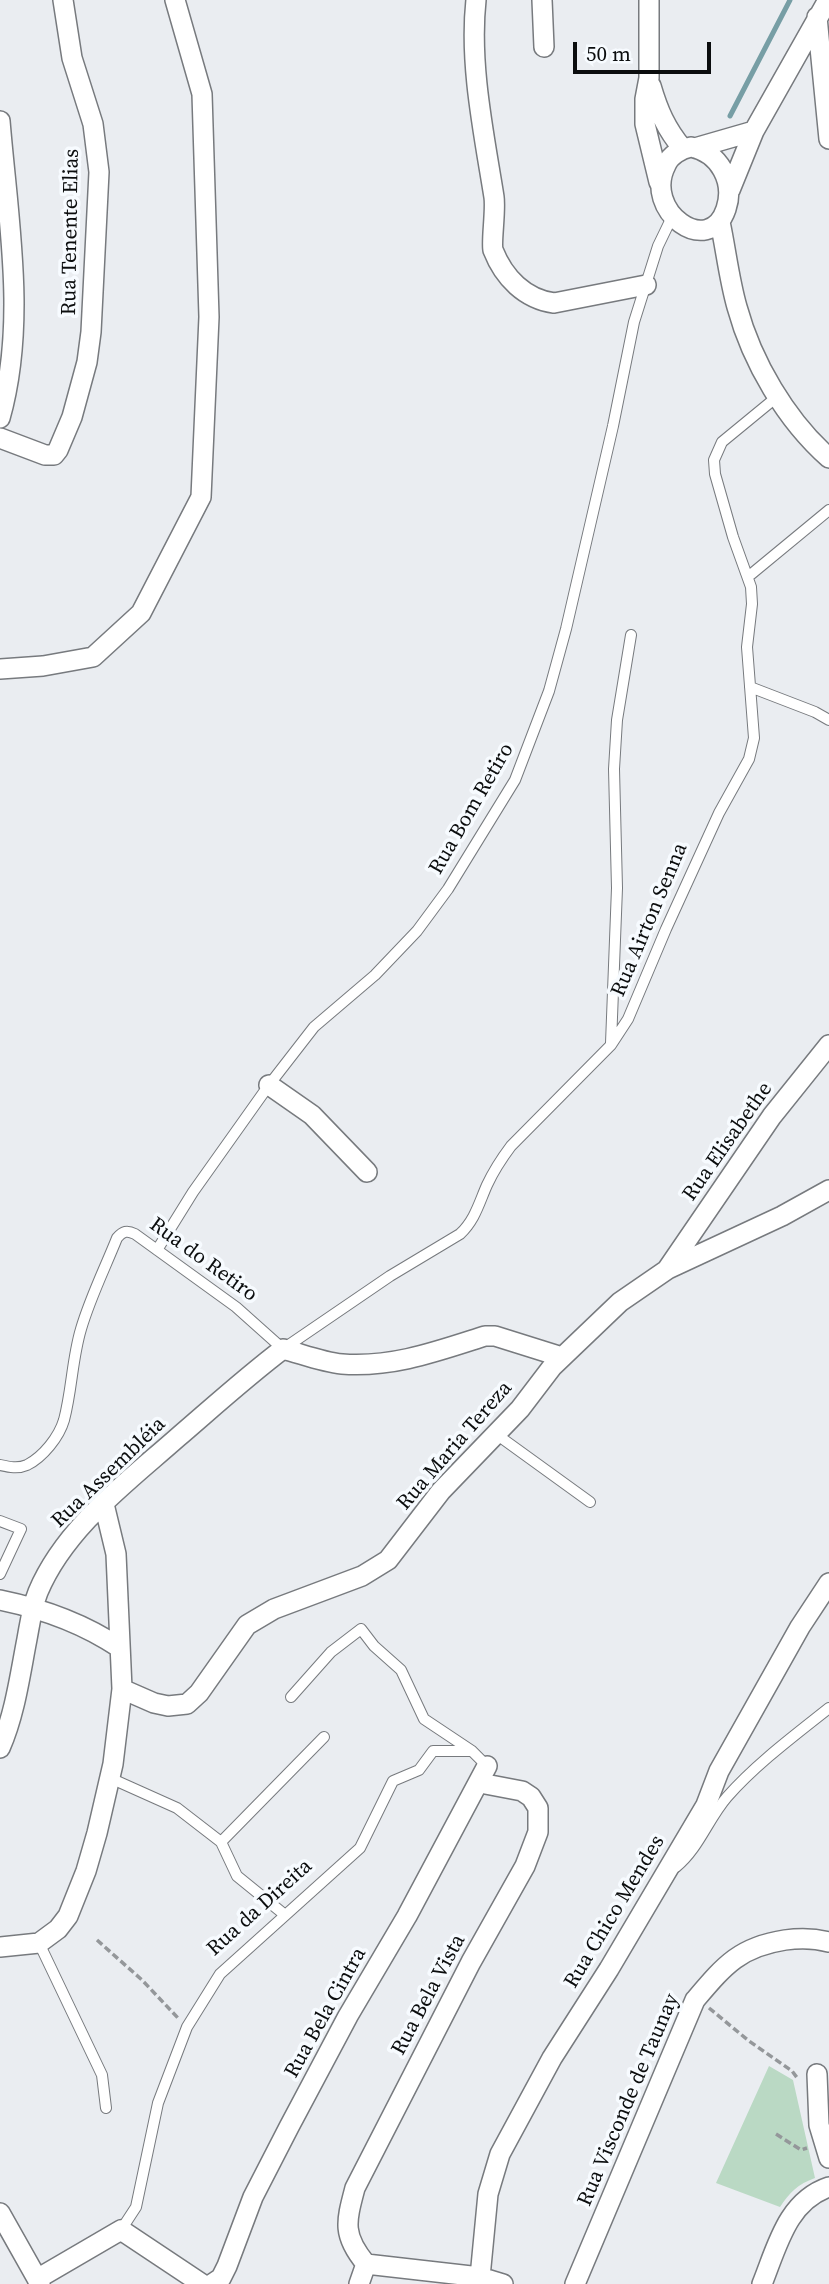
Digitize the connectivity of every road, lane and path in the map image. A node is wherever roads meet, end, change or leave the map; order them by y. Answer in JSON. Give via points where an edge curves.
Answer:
{"nodes":[{"id":1,"x":63,"y":0,"type":"edge"},
{"id":2,"x":175,"y":0,"type":"edge"},
{"id":3,"x":467,"y":0,"type":"edge"},
{"id":4,"x":476,"y":0,"type":"edge"},
{"id":5,"x":542,"y":0,"type":"edge"},
{"id":6,"x":649,"y":0,"type":"edge"},
{"id":7,"x":828,"y":0,"type":"edge"},
{"id":8,"x":817,"y":17,"type":"junction"},
{"id":9,"x":473,"y":27,"type":"junction"},
{"id":10,"x":544,"y":47,"type":"dead end"},
{"id":11,"x":649,"y":78,"type":"junction"},
{"id":12,"x":0,"y":121,"type":"edge"},
{"id":13,"x":754,"y":131,"type":"junction"},
{"id":14,"x":829,"y":139,"type":"edge"},
{"id":15,"x":689,"y":148,"type":"junction"},
{"id":16,"x":660,"y":186,"type":"junction"},
{"id":17,"x":730,"y":190,"type":"junction"},
{"id":18,"x":672,"y":217,"type":"junction"},
{"id":19,"x":720,"y":222,"type":"junction"},
{"id":20,"x":646,"y":285,"type":"junction"},
{"id":21,"x":7,"y":329,"type":"edge"},
{"id":22,"x":778,"y":396,"type":"junction"},
{"id":23,"x":0,"y":418,"type":"edge"},
{"id":24,"x":0,"y":438,"type":"edge"},
{"id":25,"x":829,"y":458,"type":"edge"},
{"id":26,"x":829,"y":510,"type":"edge"},
{"id":27,"x":749,"y":576,"type":"junction"},
{"id":28,"x":631,"y":635,"type":"dead end"},
{"id":29,"x":0,"y":669,"type":"edge"},
{"id":30,"x":750,"y":687,"type":"junction"},
{"id":31,"x":829,"y":720,"type":"edge"},
{"id":32,"x":611,"y":1045,"type":"junction"},
{"id":33,"x":829,"y":1045,"type":"edge"},
{"id":34,"x":269,"y":1085,"type":"junction"},
{"id":35,"x":367,"y":1172,"type":"dead end"},
{"id":36,"x":829,"y":1190,"type":"edge"},
{"id":37,"x":157,"y":1250,"type":"junction"},
{"id":38,"x":668,"y":1269,"type":"junction"},
{"id":39,"x":284,"y":1349,"type":"junction"},
{"id":40,"x":562,"y":1357,"type":"junction"},
{"id":41,"x":496,"y":1434,"type":"junction"},
{"id":42,"x":0,"y":1465,"type":"edge"},
{"id":43,"x":590,"y":1502,"type":"dead end"},
{"id":44,"x":104,"y":1504,"type":"junction"},
{"id":45,"x":0,"y":1521,"type":"edge"},
{"id":46,"x":0,"y":1574,"type":"edge"},
{"id":47,"x":829,"y":1583,"type":"edge"},
{"id":48,"x":0,"y":1600,"type":"edge"},
{"id":49,"x":33,"y":1607,"type":"junction"},
{"id":50,"x":120,"y":1648,"type":"junction"},
{"id":51,"x":122,"y":1689,"type":"junction"},
{"id":52,"x":291,"y":1696,"type":"dead end"},
{"id":53,"x":829,"y":1708,"type":"edge"},
{"id":54,"x":324,"y":1738,"type":"dead end"},
{"id":55,"x":0,"y":1748,"type":"edge"},
{"id":56,"x":472,"y":1751,"type":"junction"},
{"id":57,"x":484,"y":1775,"type":"junction"},
{"id":58,"x":110,"y":1778,"type":"junction"},
{"id":59,"x":221,"y":1842,"type":"junction"},
{"id":60,"x":662,"y":1878,"type":"junction"},
{"id":61,"x":285,"y":1915,"type":"junction"},
{"id":62,"x":97,"y":1940,"type":"dead end"},
{"id":63,"x":829,"y":1942,"type":"edge"},
{"id":64,"x":39,"y":1943,"type":"junction"},
{"id":65,"x":0,"y":1947,"type":"edge"},
{"id":66,"x":695,"y":2000,"type":"junction"},
{"id":67,"x":187,"y":2027,"type":"junction"},
{"id":68,"x":809,"y":2079,"type":"joint"},
{"id":69,"x":106,"y":2108,"type":"dead end"},
{"id":70,"x":776,"y":2134,"type":"dead end"},
{"id":71,"x":807,"y":2148,"type":"dead end"},
{"id":72,"x":829,"y":2158,"type":"edge"},
{"id":73,"x":829,"y":2187,"type":"edge"},
{"id":74,"x":0,"y":2213,"type":"edge"},
{"id":75,"x":121,"y":2231,"type":"junction"},
{"id":76,"x":366,"y":2264,"type":"junction"},
{"id":77,"x":480,"y":2277,"type":"junction"},
{"id":78,"x":38,"y":2281,"type":"edge"},
{"id":79,"x":202,"y":2284,"type":"edge"},
{"id":80,"x":212,"y":2284,"type":"edge"},
{"id":81,"x":359,"y":2284,"type":"edge"},
{"id":82,"x":503,"y":2284,"type":"edge"},
{"id":83,"x":575,"y":2284,"type":"edge"},
{"id":84,"x":762,"y":2284,"type":"edge"}],
"edges":[{"from":1,"to":24,"type":"street","name":"Rua Tenente Elias","via":[[72,58],[93,124],[99,172],[87,362],[72,417],[54,455]]},
{"from":2,"to":29,"type":"street","via":[[202,94],[209,317],[201,497],[141,613],[93,657]]},
{"from":3,"to":9,"type":"street"},
{"from":4,"to":9,"type":"street"},
{"from":5,"to":10,"type":"street"},
{"from":6,"to":11,"type":"street"},
{"from":7,"to":8,"type":"street"},
{"from":8,"to":13,"type":"street"},
{"from":8,"to":14,"type":"street"},
{"from":9,"to":20,"type":"street","via":[[494,199],[492,247],[509,278],[528,295],[554,303]]},
{"from":11,"to":15,"type":"street","via":[[660,114]]},
{"from":11,"to":16,"type":"street","via":[[645,124]]},
{"from":12,"to":21,"type":"street","via":[[14,297]]},
{"from":13,"to":15,"type":"street"},
{"from":13,"to":17,"type":"street"},
{"from":15,"to":16,"type":"street","via":[[667,162]]},
{"from":15,"to":17,"type":"street","via":[[718,162]]},
{"from":16,"to":18,"type":"street","via":[[662,201]]},
{"from":17,"to":19,"type":"street"},
{"from":18,"to":19,"type":"street","via":[[698,230]]},
{"from":18,"to":20,"type":"lane","name":"Rua Bom Retiro"},
{"from":19,"to":22,"type":"street","via":[[737,306],[751,347]]},
{"from":20,"to":34,"type":"lane","name":"Rua Bom Retiro","via":[[566,629],[549,691],[515,780],[455,879],[417,931],[375,975],[314,1027]]},
{"from":21,"to":23,"type":"street","via":[[12,362]]},
{"from":22,"to":25,"type":"street"},
{"from":22,"to":27,"type":"lane","name":"Rua Airton Senna","via":[[722,442],[714,460],[733,537]]},
{"from":26,"to":27,"type":"lane"},
{"from":27,"to":30,"type":"lane","name":"Rua Airton Senna"},
{"from":28,"to":32,"type":"lane","via":[[614,769],[617,888]]},
{"from":30,"to":31,"type":"lane"},
{"from":30,"to":32,"type":"lane","name":"Rua Airton Senna","via":[[754,738],[749,759],[719,813],[639,996]]},
{"from":32,"to":39,"type":"lane","name":"Rua Airton Senna","via":[[511,1146],[469,1226]]},
{"from":33,"to":38,"type":"street","name":"Rua Elisabethe","via":[[772,1116]]},
{"from":34,"to":35,"type":"street","via":[[315,1118]]},
{"from":34,"to":37,"type":"lane","name":"Rua Bom Retiro"},
{"from":36,"to":38,"type":"street","name":"Rua Maria Tereza"},
{"from":37,"to":39,"type":"lane","name":"Rua do Retiro","via":[[236,1307]]},
{"from":37,"to":42,"type":"lane","name":"Rua do Retiro","via":[[128,1231],[117,1238],[82,1325],[59,1432],[48,1448],[26,1465]]},
{"from":38,"to":40,"type":"street","name":"Rua Maria Tereza","via":[[620,1302]]},
{"from":39,"to":40,"type":"street","via":[[340,1364],[378,1364],[411,1360],[495,1336]]},
{"from":39,"to":44,"type":"street","name":"Rua Assembléia"},
{"from":40,"to":41,"type":"street","name":"Rua Maria Tereza"},
{"from":41,"to":43,"type":"lane"},
{"from":41,"to":51,"type":"street","name":"Rua Maria Tereza","via":[[441,1491],[388,1560],[362,1576],[274,1609],[247,1625],[187,1704],[154,1703]]},
{"from":44,"to":49,"type":"street","name":"Rua Assembléia","via":[[63,1548]]},
{"from":44,"to":50,"type":"street","via":[[116,1555]]},
{"from":45,"to":46,"type":"lane","via":[[21,1529]]},
{"from":47,"to":60,"type":"street","name":"Rua Chico Mendes","via":[[793,1639]]},
{"from":48,"to":49,"type":"street"},
{"from":49,"to":50,"type":"street","via":[[94,1631]]},
{"from":49,"to":55,"type":"street","name":"Rua Assembléia","via":[[16,1697]]},
{"from":50,"to":51,"type":"street"},
{"from":51,"to":58,"type":"street"},
{"from":52,"to":56,"type":"lane","via":[[331,1652],[361,1629],[401,1670],[424,1719]]},
{"from":53,"to":60,"type":"lane","via":[[727,1798],[687,1857]]},
{"from":54,"to":59,"type":"lane"},
{"from":56,"to":57,"type":"lane"},
{"from":56,"to":61,"type":"lane","name":"Rua da Direita","via":[[433,1751],[419,1770],[393,1781],[360,1848]]},
{"from":57,"to":76,"type":"street","name":"Rua Bela Vista","via":[[531,1797],[538,1808],[538,1832],[525,1866],[464,1974],[355,2188],[348,2213],[349,2235]]},
{"from":57,"to":80,"type":"street","name":"Rua Bela Cintra","via":[[289,2127],[253,2196],[227,2266]]},
{"from":58,"to":59,"type":"lane","via":[[177,1808]]},
{"from":58,"to":64,"type":"street","via":[[90,1858],[68,1916]]},
{"from":59,"to":61,"type":"lane","via":[[237,1876]]},
{"from":60,"to":77,"type":"street","name":"Rua Chico Mendes","via":[[552,2058],[500,2154],[488,2194]]},
{"from":61,"to":67,"type":"lane","name":"Rua da Direita","via":[[219,1974]]},
{"from":62,"to":67,"type":"path"},
{"from":63,"to":66,"type":"street","name":"Rua Visconde de Taunay","via":[[800,1938],[762,1943],[740,1954]]},
{"from":64,"to":65,"type":"street"},
{"from":64,"to":69,"type":"lane","via":[[102,2075]]},
{"from":66,"to":68,"type":"path"},
{"from":66,"to":83,"type":"street","name":"Rua Visconde de Taunay"},
{"from":67,"to":75,"type":"lane","name":"Rua da Direita","via":[[158,2103],[136,2207]]},
{"from":68,"to":72,"type":"street"},
{"from":70,"to":71,"type":"path","via":[[801,2150]]},
{"from":73,"to":84,"type":"street","via":[[804,2199],[795,2211]]},
{"from":74,"to":78,"type":"street"},
{"from":75,"to":78,"type":"street"},
{"from":75,"to":79,"type":"street"},
{"from":76,"to":77,"type":"street"},
{"from":76,"to":81,"type":"street"},
{"from":77,"to":82,"type":"street"}]}
